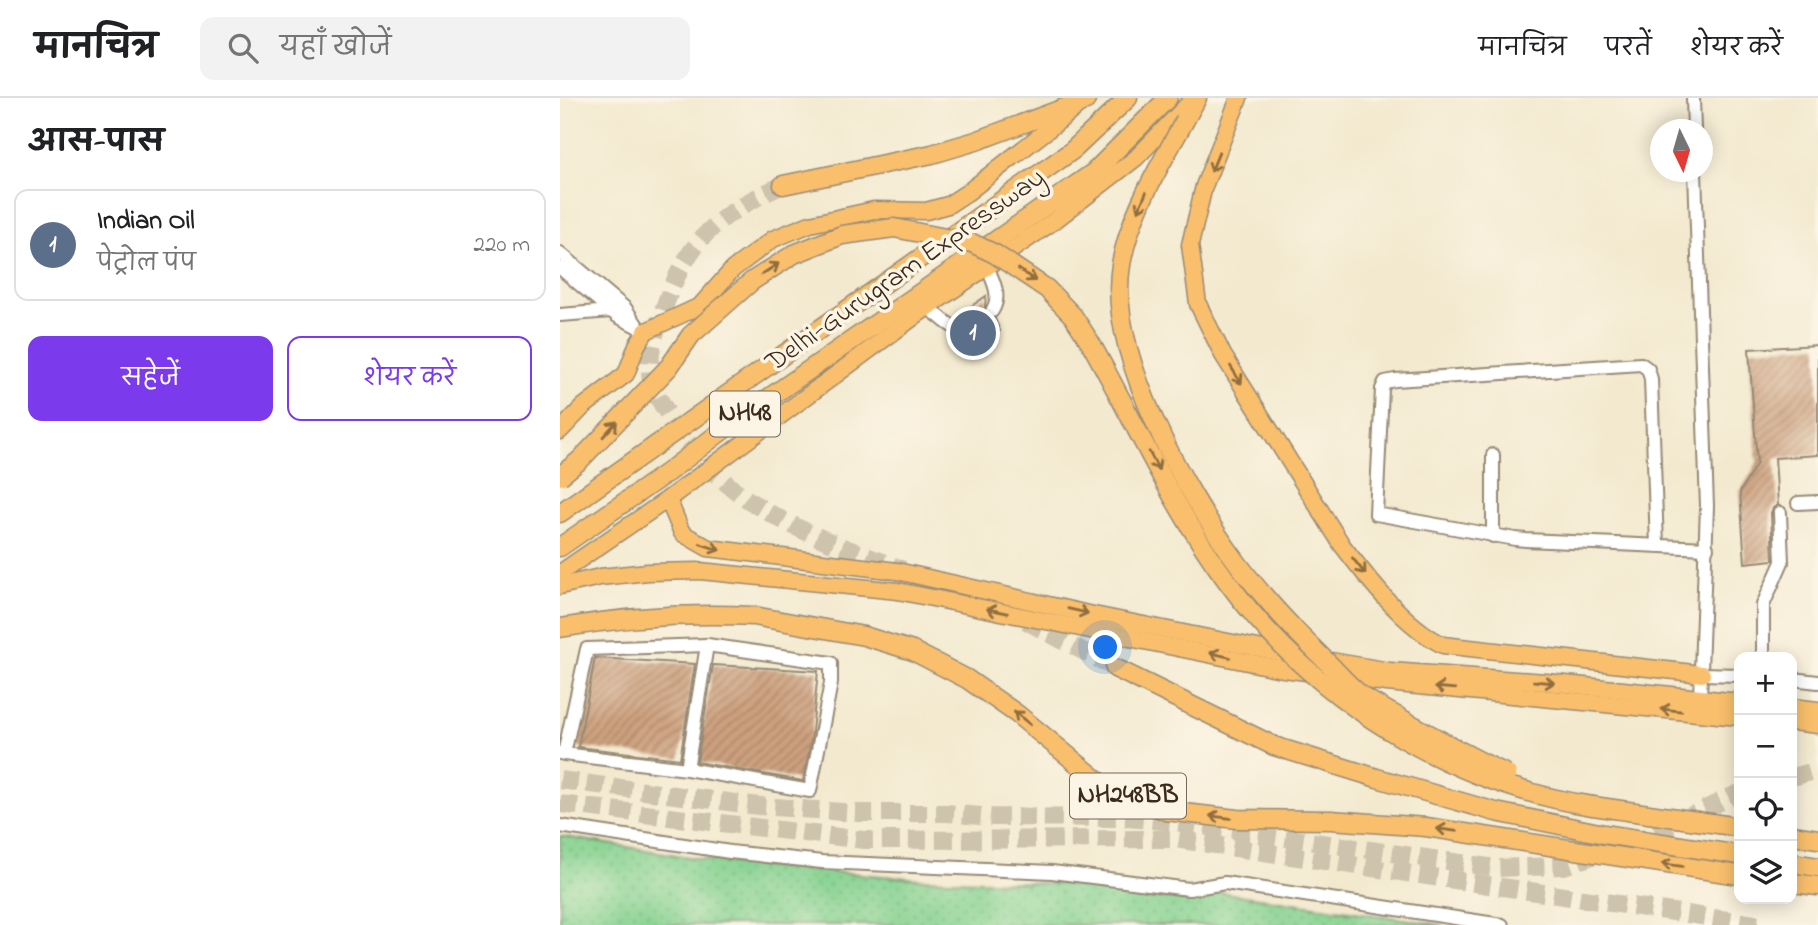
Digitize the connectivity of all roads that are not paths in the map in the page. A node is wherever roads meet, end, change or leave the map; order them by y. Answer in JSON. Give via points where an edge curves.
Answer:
{"nodes":[{"id":1,"x":1128,"y":98,"type":"edge"},
{"id":2,"x":1168,"y":98,"type":"edge"},
{"id":3,"x":1195,"y":98,"type":"edge"},
{"id":4,"x":1239,"y":98,"type":"edge"},
{"id":5,"x":1693,"y":98,"type":"edge"},
{"id":6,"x":1087,"y":99,"type":"edge"},
{"id":7,"x":1694,"y":119,"type":"edge"},
{"id":8,"x":1695,"y":182,"type":"edge"},
{"id":9,"x":783,"y":185,"type":"tunnel mouth"},
{"id":10,"x":560,"y":253,"type":"edge"},
{"id":11,"x":988,"y":266,"type":"junction"},
{"id":12,"x":560,"y":268,"type":"edge"},
{"id":13,"x":908,"y":301,"type":"junction"},
{"id":14,"x":928,"y":307,"type":"junction"},
{"id":15,"x":611,"y":311,"type":"junction"},
{"id":16,"x":992,"y":311,"type":"dead end"},
{"id":17,"x":560,"y":315,"type":"edge"},
{"id":18,"x":642,"y":329,"type":"junction"},
{"id":19,"x":965,"y":329,"type":"dead end"},
{"id":20,"x":560,"y":431,"type":"edge"},
{"id":21,"x":1493,"y":455,"type":"dead end"},
{"id":22,"x":560,"y":476,"type":"edge"},
{"id":23,"x":668,"y":499,"type":"junction"},
{"id":24,"x":1818,"y":502,"type":"edge"},
{"id":25,"x":1798,"y":503,"type":"dead end"},
{"id":26,"x":560,"y":513,"type":"edge"},
{"id":27,"x":1780,"y":513,"type":"dead end"},
{"id":28,"x":1493,"y":536,"type":"junction"},
{"id":29,"x":1657,"y":546,"type":"junction"},
{"id":30,"x":560,"y":547,"type":"edge"},
{"id":31,"x":1707,"y":548,"type":"junction"},
{"id":32,"x":560,"y":573,"type":"edge"},
{"id":33,"x":560,"y":586,"type":"edge"},
{"id":34,"x":560,"y":628,"type":"edge"},
{"id":35,"x":707,"y":645,"type":"junction"},
{"id":36,"x":1763,"y":652,"type":"edge"},
{"id":37,"x":1115,"y":668,"type":"tunnel mouth"},
{"id":38,"x":1702,"y":674,"type":"junction"},
{"id":39,"x":1734,"y":675,"type":"edge"},
{"id":40,"x":1797,"y":680,"type":"edge"},
{"id":41,"x":1818,"y":682,"type":"edge"},
{"id":42,"x":1700,"y":698,"type":"junction"},
{"id":43,"x":1734,"y":701,"type":"edge"},
{"id":44,"x":1797,"y":708,"type":"edge"},
{"id":45,"x":1818,"y":710,"type":"edge"},
{"id":46,"x":1734,"y":717,"type":"edge"},
{"id":47,"x":1797,"y":722,"type":"edge"},
{"id":48,"x":1818,"y":724,"type":"edge"},
{"id":49,"x":562,"y":753,"type":"edge"},
{"id":50,"x":687,"y":769,"type":"junction"},
{"id":51,"x":1567,"y":801,"type":"junction"},
{"id":52,"x":560,"y":826,"type":"edge"},
{"id":53,"x":1734,"y":826,"type":"edge"},
{"id":54,"x":1797,"y":836,"type":"edge"},
{"id":55,"x":1818,"y":839,"type":"edge"},
{"id":56,"x":1734,"y":854,"type":"edge"},
{"id":57,"x":1797,"y":864,"type":"edge"},
{"id":58,"x":1818,"y":866,"type":"edge"},
{"id":59,"x":1734,"y":874,"type":"edge"},
{"id":60,"x":1797,"y":884,"type":"edge"},
{"id":61,"x":1818,"y":886,"type":"edge"},
{"id":62,"x":1502,"y":925,"type":"edge"}],
"edges":[{"from":1,"to":26,"type":"highway","name":"Delhi-Gurugram Expressway","number":"NH48","via":[[1073,150]]},
{"from":2,"to":13,"type":"highway","name":"Delhi-Gurugram Expressway","number":"NH48","via":[[1093,173]]},
{"from":3,"to":11,"type":"main road","via":[[1136,158]]},
{"from":3,"to":51,"type":"highway","one_way":true,"bridge":true,"via":[[1140,202],[1121,266],[1121,310],[1141,390],[1199,507],[1240,567],[1292,628],[1362,696],[1463,754]]},
{"from":4,"to":38,"type":"main road","one_way":true,"via":[[1204,186],[1190,245],[1198,304],[1223,355],[1360,568],[1427,637],[1443,645]]},
{"from":5,"to":7,"type":"street"},
{"from":6,"to":9,"type":"highway","via":[[932,154]]},
{"from":6,"to":18,"type":"main road","via":[[948,205],[926,211],[874,210],[810,223],[773,239],[733,270],[699,306]]},
{"from":8,"to":31,"type":"street"},
{"from":10,"to":18,"type":"street","via":[[625,308]]},
{"from":11,"to":14,"type":"main road"},
{"from":11,"to":16,"type":"street","via":[[997,292]]},
{"from":12,"to":15,"type":"street"},
{"from":13,"to":14,"type":"street"},
{"from":13,"to":30,"type":"highway","name":"Delhi-Gurugram Expressway","number":"NH48"},
{"from":14,"to":19,"type":"street","via":[[951,326]]},
{"from":14,"to":23,"type":"main road"},
{"from":15,"to":17,"type":"street"},
{"from":15,"to":18,"type":"street"},
{"from":18,"to":20,"type":"main road","via":[[625,374]]},
{"from":21,"to":28,"type":"street"},
{"from":22,"to":51,"type":"highway","one_way":true,"bridge":true,"via":[[669,367],[691,335],[752,281],[793,254],[842,235],[894,228],[972,243],[1047,289],[1073,316],[1181,513],[1227,583],[1278,642],[1351,706],[1432,755],[1512,788]]},
{"from":23,"to":32,"type":"main road"},
{"from":23,"to":42,"type":"main road","one_way":true,"via":[[682,533],[708,548],[897,571],[1084,613],[1390,671],[1546,681]]},
{"from":24,"to":25,"type":"street"},
{"from":27,"to":36,"type":"street","via":[[1782,562],[1763,605]]},
{"from":28,"to":29,"type":"street"},
{"from":28,"to":29,"type":"street","via":[[1376,514],[1385,383],[1641,364],[1651,379]]},
{"from":29,"to":31,"type":"street"},
{"from":31,"to":38,"type":"street"},
{"from":46,"to":33,"type":"main road","one_way":true,"via":[[1277,668],[885,589],[701,571],[648,572]]},
{"from":59,"to":34,"type":"highway","number":"NH248BB","one_way":true,"via":[[1426,827],[1237,819],[1166,811],[1101,783],[967,679],[913,651],[864,636],[737,615],[633,619]]},
{"from":35,"to":49,"type":"street","via":[[587,649]]},
{"from":35,"to":50,"type":"street"},
{"from":35,"to":50,"type":"street","via":[[831,663],[831,684],[810,791]]},
{"from":37,"to":56,"type":"highway","via":[[1274,746],[1496,812]]},
{"from":38,"to":39,"type":"street"},
{"from":38,"to":42,"type":"street"},
{"from":40,"to":41,"type":"street"},
{"from":42,"to":43,"type":"main road"},
{"from":44,"to":45,"type":"main road"},
{"from":47,"to":48,"type":"main road"},
{"from":49,"to":50,"type":"street"},
{"from":51,"to":53,"type":"highway","bridge":true},
{"from":52,"to":62,"type":"street","via":[[821,862],[1052,872],[1189,889],[1225,883]]},
{"from":54,"to":55,"type":"highway"},
{"from":57,"to":58,"type":"highway"},
{"from":60,"to":61,"type":"highway"}]}
